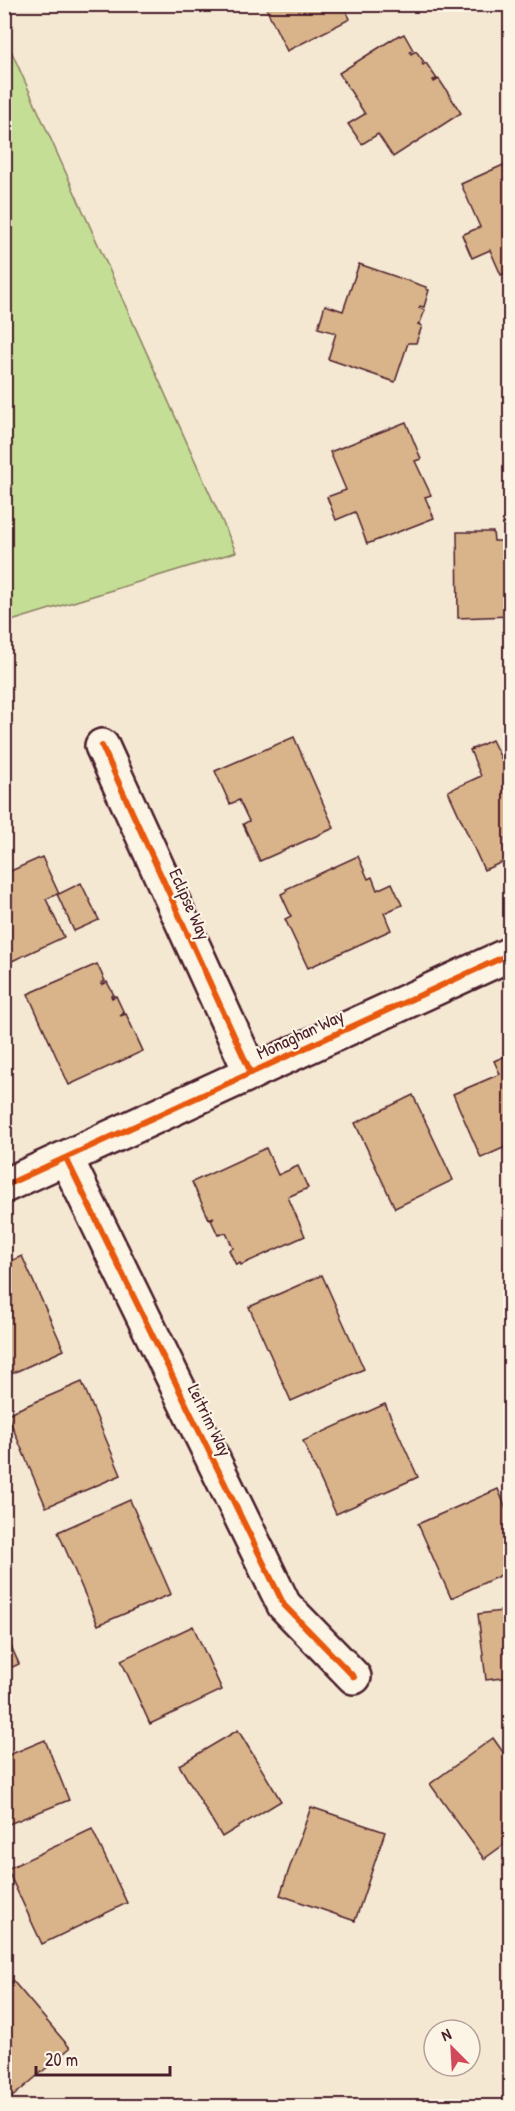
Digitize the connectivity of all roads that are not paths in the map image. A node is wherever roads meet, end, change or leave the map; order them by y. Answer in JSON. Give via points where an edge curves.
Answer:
{"nodes":[{"id":1,"x":102,"y":746,"type":"dead end"},
{"id":2,"x":510,"y":954,"type":"edge"},
{"id":3,"x":251,"y":1073,"type":"junction"},
{"id":4,"x":66,"y":1158,"type":"junction"},
{"id":5,"x":4,"y":1186,"type":"edge"},
{"id":6,"x":354,"y":1677,"type":"dead end"}],
"edges":[{"from":1,"to":3,"type":"street","name":"Eclipse Way"},
{"from":2,"to":3,"type":"street","name":"Monaghan Way"},
{"from":3,"to":4,"type":"street","name":"Monaghan Way"},
{"from":4,"to":5,"type":"street","name":"Monaghan Way"},
{"from":4,"to":6,"type":"street","name":"Leitrim Way","via":[[284,1605]]}]}
